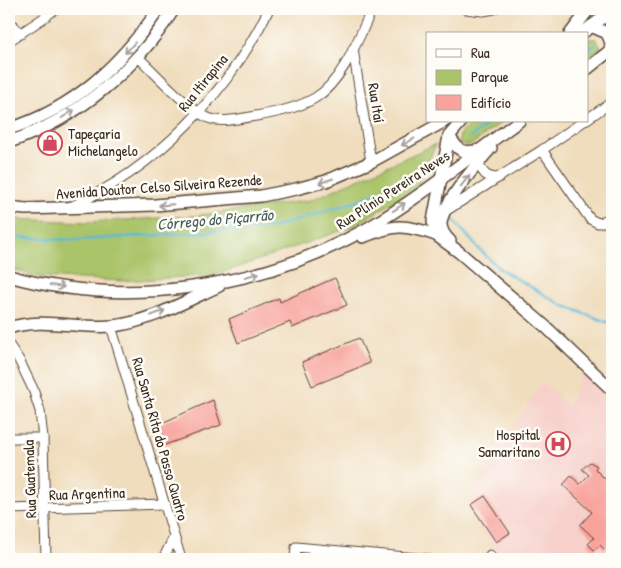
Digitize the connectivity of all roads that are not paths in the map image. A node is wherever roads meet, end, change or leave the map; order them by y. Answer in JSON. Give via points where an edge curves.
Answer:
{"nodes":[{"id":1,"x":55,"y":9,"type":"edge"},
{"id":2,"x":159,"y":9,"type":"edge"},
{"id":3,"x":174,"y":9,"type":"edge"},
{"id":4,"x":269,"y":9,"type":"edge"},
{"id":5,"x":372,"y":9,"type":"edge"},
{"id":6,"x":466,"y":9,"type":"edge"},
{"id":7,"x":494,"y":9,"type":"edge"},
{"id":8,"x":589,"y":9,"type":"edge"},
{"id":9,"x":612,"y":11,"type":"edge"},
{"id":10,"x":9,"y":21,"type":"edge"},
{"id":11,"x":591,"y":26,"type":"junction"},
{"id":12,"x":572,"y":32,"type":"edge"},
{"id":13,"x":584,"y":32,"type":"edge"},
{"id":14,"x":21,"y":34,"type":"junction"},
{"id":15,"x":9,"y":41,"type":"edge"},
{"id":16,"x":354,"y":49,"type":"junction"},
{"id":17,"x":611,"y":50,"type":"edge"},
{"id":18,"x":138,"y":57,"type":"junction"},
{"id":19,"x":588,"y":68,"type":"edge"},
{"id":20,"x":612,"y":102,"type":"edge"},
{"id":21,"x":199,"y":113,"type":"junction"},
{"id":22,"x":588,"y":119,"type":"edge"},
{"id":23,"x":443,"y":122,"type":"edge"},
{"id":24,"x":461,"y":122,"type":"edge"},
{"id":25,"x":583,"y":122,"type":"edge"},
{"id":26,"x":516,"y":124,"type":"edge"},
{"id":27,"x":11,"y":125,"type":"edge"},
{"id":28,"x":449,"y":136,"type":"junction"},
{"id":29,"x":25,"y":137,"type":"junction"},
{"id":30,"x":9,"y":142,"type":"edge"},
{"id":31,"x":481,"y":150,"type":"junction"},
{"id":32,"x":542,"y":150,"type":"junction"},
{"id":33,"x":371,"y":162,"type":"junction"},
{"id":34,"x":478,"y":163,"type":"junction"},
{"id":35,"x":498,"y":178,"type":"junction"},
{"id":36,"x":441,"y":179,"type":"junction"},
{"id":37,"x":9,"y":207,"type":"edge"},
{"id":38,"x":66,"y":209,"type":"junction"},
{"id":39,"x":444,"y":212,"type":"junction"},
{"id":40,"x":612,"y":215,"type":"edge"},
{"id":41,"x":436,"y":235,"type":"junction"},
{"id":42,"x":328,"y":248,"type":"junction"},
{"id":43,"x":459,"y":252,"type":"junction"},
{"id":44,"x":9,"y":276,"type":"edge"},
{"id":45,"x":230,"y":281,"type":"junction"},
{"id":46,"x":111,"y":326,"type":"junction"},
{"id":47,"x":9,"y":328,"type":"edge"},
{"id":48,"x":9,"y":345,"type":"edge"},
{"id":49,"x":612,"y":390,"type":"edge"},
{"id":50,"x":9,"y":438,"type":"edge"},
{"id":51,"x":43,"y":438,"type":"junction"},
{"id":52,"x":165,"y":504,"type":"junction"},
{"id":53,"x":9,"y":509,"type":"edge"},
{"id":54,"x":46,"y":509,"type":"junction"},
{"id":55,"x":174,"y":537,"type":"junction"},
{"id":56,"x":365,"y":557,"type":"edge"},
{"id":57,"x":383,"y":558,"type":"edge"},
{"id":58,"x":46,"y":559,"type":"edge"},
{"id":59,"x":164,"y":559,"type":"edge"},
{"id":60,"x":181,"y":559,"type":"edge"},
{"id":61,"x":296,"y":559,"type":"edge"},
{"id":62,"x":428,"y":559,"type":"edge"}],
"edges":[{"from":1,"to":14,"type":"street"},
{"from":2,"to":27,"type":"main road","one_way":true,"via":[[130,49],[76,96],[58,109]]},
{"from":3,"to":18,"type":"main road"},
{"from":4,"to":21,"type":"street","name":"Rua Itirapina","via":[[234,68]]},
{"from":5,"to":16,"type":"street"},
{"from":6,"to":7,"type":"street"},
{"from":8,"to":12,"type":"main road"},
{"from":9,"to":11,"type":"main road"},
{"from":10,"to":14,"type":"street"},
{"from":11,"to":13,"type":"main road"},
{"from":11,"to":17,"type":"main road","via":[[607,33]]},
{"from":14,"to":15,"type":"street"},
{"from":16,"to":21,"type":"street","via":[[326,89],[299,105],[269,114],[225,120],[211,119]]},
{"from":16,"to":33,"type":"street","name":"Rua Itaí"},
{"from":17,"to":19,"type":"main road"},
{"from":18,"to":21,"type":"street"},
{"from":29,"to":18,"type":"main road","one_way":true,"via":[[85,104]]},
{"from":20,"to":22,"type":"street"},
{"from":21,"to":38,"type":"street","name":"Rua Itirapina","via":[[130,173]]},
{"from":23,"to":33,"type":"main road","name":"Avenida Doutor Celso Silveira Rezende","one_way":true},
{"from":24,"to":28,"type":"main road"},
{"from":25,"to":32,"type":"street"},
{"from":26,"to":31,"type":"main road","name":"Rua Plínio Pereira Neves"},
{"from":26,"to":34,"type":"main road"},
{"from":27,"to":29,"type":"street"},
{"from":28,"to":31,"type":"main road","via":[[461,151]]},
{"from":28,"to":36,"type":"main road"},
{"from":29,"to":30,"type":"main road"},
{"from":31,"to":36,"type":"main road","name":"Rua Plínio Pereira Neves"},
{"from":32,"to":35,"type":"street"},
{"from":32,"to":40,"type":"street","via":[[590,219],[603,222]]},
{"from":33,"to":38,"type":"main road","name":"Avenida Doutor Celso Silveira Rezende","one_way":true,"via":[[326,181],[261,196]]},
{"from":34,"to":35,"type":"street","via":[[485,175]]},
{"from":39,"to":34,"type":"main road","one_way":true},
{"from":35,"to":39,"type":"street"},
{"from":36,"to":41,"type":"main road","via":[[433,221]]},
{"from":42,"to":36,"type":"main road","name":"Rua Plínio Pereira Neves","one_way":true,"via":[[368,228]]},
{"from":37,"to":38,"type":"main road","name":"Avenida Doutor Celso Silveira Rezende"},
{"from":39,"to":43,"type":"main road","via":[[441,226]]},
{"from":41,"to":42,"type":"main road","via":[[397,226]]},
{"from":41,"to":43,"type":"main road"},
{"from":45,"to":42,"type":"main road","name":"Rua Plínio Pereira Neves","one_way":true,"via":[[279,268]]},
{"from":43,"to":49,"type":"main road","via":[[546,327]]},
{"from":44,"to":45,"type":"main road","name":"Rua Plínio Pereira Neves","one_way":true,"via":[[54,286],[112,291],[172,289]]},
{"from":46,"to":45,"type":"main road","one_way":true,"via":[[174,307]]},
{"from":46,"to":47,"type":"main road","via":[[31,324]]},
{"from":46,"to":52,"type":"street","name":"Rua Santa Rita do Passo Quatro"},
{"from":48,"to":51,"type":"street","name":"Rua Guatemala","via":[[33,389]]},
{"from":50,"to":51,"type":"street"},
{"from":51,"to":54,"type":"street","name":"Rua Guatemala"},
{"from":52,"to":54,"type":"street","name":"Rua Argentina"},
{"from":52,"to":55,"type":"street","name":"Rua Santa Rita do Passo Quatro"},
{"from":53,"to":54,"type":"street","name":"Rua Argentina"},
{"from":54,"to":58,"type":"street","name":"Rua Guatemala"},
{"from":55,"to":59,"type":"street"},
{"from":55,"to":60,"type":"street","name":"Rua Santa Rita do Passo Quatro"},
{"from":56,"to":57,"type":"street"},
{"from":56,"to":61,"type":"street","via":[[296,547]]},
{"from":57,"to":62,"type":"street"}]}
